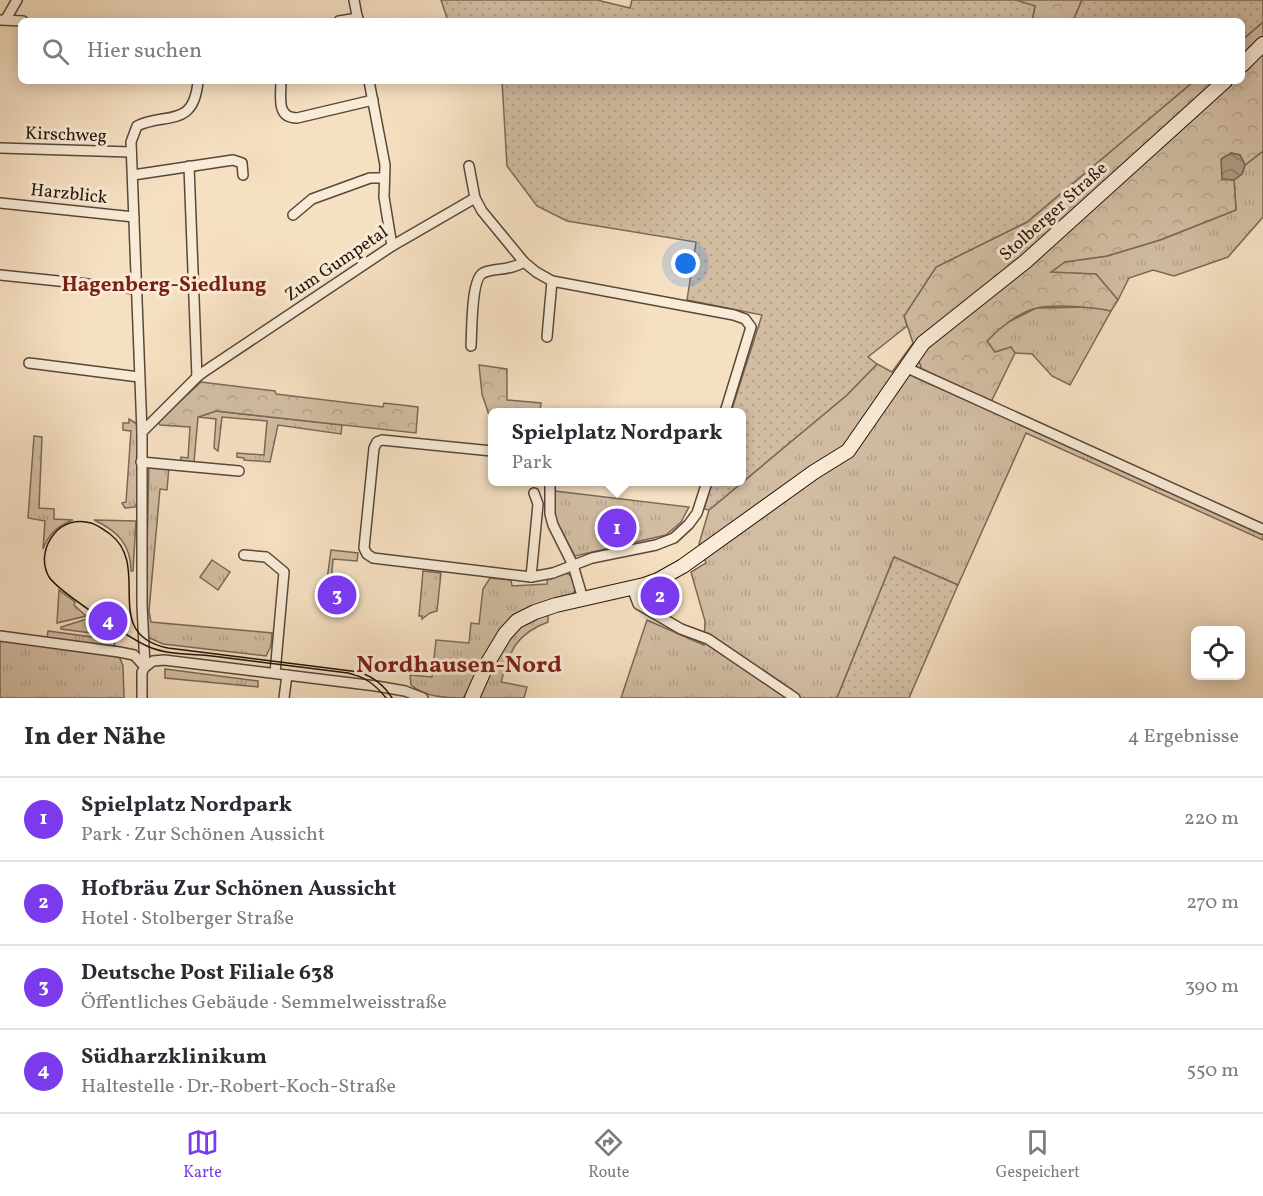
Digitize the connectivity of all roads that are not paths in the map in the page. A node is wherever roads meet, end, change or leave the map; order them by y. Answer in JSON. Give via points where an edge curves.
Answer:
{"nodes":[{"id":1,"x":17,"y":0,"type":"edge"},
{"id":2,"x":354,"y":0,"type":"edge"},
{"id":3,"x":358,"y":18,"type":"edge"},
{"id":4,"x":3,"y":20,"type":"edge"},
{"id":5,"x":18,"y":21,"type":"edge"},
{"id":6,"x":1263,"y":44,"type":"edge"},
{"id":7,"x":1245,"y":62,"type":"edge"},
{"id":8,"x":198,"y":84,"type":"edge"},
{"id":9,"x":280,"y":84,"type":"edge"},
{"id":10,"x":370,"y":84,"type":"edge"},
{"id":11,"x":1222,"y":84,"type":"edge"},
{"id":12,"x":373,"y":100,"type":"junction"},
{"id":13,"x":0,"y":148,"type":"edge"},
{"id":14,"x":131,"y":152,"type":"junction"},
{"id":15,"x":189,"y":166,"type":"junction"},
{"id":16,"x":469,"y":166,"type":"dead end"},
{"id":17,"x":133,"y":175,"type":"junction"},
{"id":18,"x":243,"y":176,"type":"dead end"},
{"id":19,"x":384,"y":178,"type":"junction"},
{"id":20,"x":475,"y":198,"type":"junction"},
{"id":21,"x":0,"y":202,"type":"edge"},
{"id":22,"x":293,"y":215,"type":"dead end"},
{"id":23,"x":134,"y":217,"type":"junction"},
{"id":24,"x":392,"y":246,"type":"junction"},
{"id":25,"x":524,"y":262,"type":"junction"},
{"id":26,"x":0,"y":274,"type":"edge"},
{"id":27,"x":552,"y":281,"type":"junction"},
{"id":28,"x":136,"y":289,"type":"junction"},
{"id":29,"x":547,"y":337,"type":"dead end"},
{"id":30,"x":471,"y":346,"type":"dead end"},
{"id":31,"x":29,"y":363,"type":"dead end"},
{"id":32,"x":905,"y":367,"type":"junction"},
{"id":33,"x":139,"y":377,"type":"junction"},
{"id":34,"x":197,"y":377,"type":"junction"},
{"id":35,"x":726,"y":408,"type":"edge"},
{"id":36,"x":142,"y":432,"type":"junction"},
{"id":37,"x":488,"y":451,"type":"edge"},
{"id":38,"x":141,"y":462,"type":"junction"},
{"id":39,"x":239,"y":471,"type":"dead end"},
{"id":40,"x":550,"y":486,"type":"edge"},
{"id":41,"x":706,"y":486,"type":"edge"},
{"id":42,"x":534,"y":493,"type":"dead end"},
{"id":43,"x":1262,"y":529,"type":"edge"},
{"id":44,"x":244,"y":555,"type":"dead end"},
{"id":45,"x":573,"y":565,"type":"junction"},
{"id":46,"x":531,"y":577,"type":"junction"},
{"id":47,"x":632,"y":588,"type":"junction"},
{"id":48,"x":583,"y":599,"type":"junction"},
{"id":49,"x":0,"y":636,"type":"edge"},
{"id":50,"x":145,"y":667,"type":"junction"},
{"id":51,"x":275,"y":674,"type":"junction"},
{"id":52,"x":286,"y":675,"type":"junction"},
{"id":53,"x":142,"y":698,"type":"edge"},
{"id":54,"x":284,"y":698,"type":"edge"},
{"id":55,"x":423,"y":698,"type":"edge"},
{"id":56,"x":472,"y":698,"type":"edge"},
{"id":57,"x":795,"y":698,"type":"edge"}],
"edges":[{"from":1,"to":4,"type":"street"},
{"from":2,"to":3,"type":"street"},
{"from":4,"to":5,"type":"street"},
{"from":6,"to":7,"type":"main road"},
{"from":8,"to":14,"type":"street","via":[[195,100],[178,117],[137,126]]},
{"from":9,"to":12,"type":"street","via":[[282,110],[289,118]]},
{"from":10,"to":12,"type":"street"},
{"from":11,"to":32,"type":"main road","name":"Stolberger Straße","via":[[1025,262],[923,343]]},
{"from":12,"to":19,"type":"street"},
{"from":13,"to":14,"type":"street","name":"Kirschweg"},
{"from":14,"to":17,"type":"street"},
{"from":15,"to":17,"type":"street"},
{"from":15,"to":18,"type":"street","via":[[239,160]]},
{"from":15,"to":34,"type":"street"},
{"from":16,"to":20,"type":"street"},
{"from":17,"to":23,"type":"street"},
{"from":19,"to":22,"type":"street","via":[[370,178],[312,199]]},
{"from":19,"to":24,"type":"street"},
{"from":20,"to":24,"type":"street","name":"Zum Gumpetal"},
{"from":20,"to":25,"type":"street"},
{"from":21,"to":23,"type":"street","name":"Harzblick"},
{"from":23,"to":28,"type":"street"},
{"from":24,"to":34,"type":"street","name":"Zum Gumpetal"},
{"from":25,"to":27,"type":"street"},
{"from":25,"to":30,"type":"street","via":[[513,269],[485,272],[478,277]]},
{"from":26,"to":28,"type":"street"},
{"from":27,"to":29,"type":"street"},
{"from":27,"to":35,"type":"street","via":[[745,319],[751,327]]},
{"from":28,"to":33,"type":"street"},
{"from":31,"to":33,"type":"street"},
{"from":32,"to":43,"type":"street"},
{"from":32,"to":47,"type":"main road","name":"Stolberger Straße","via":[[848,451],[683,566]]},
{"from":33,"to":36,"type":"street"},
{"from":34,"to":36,"type":"street","name":"Zum Gumpetal"},
{"from":36,"to":38,"type":"street"},
{"from":37,"to":46,"type":"street","via":[[377,442],[364,548],[374,558]]},
{"from":38,"to":39,"type":"street"},
{"from":38,"to":50,"type":"street"},
{"from":40,"to":45,"type":"street","via":[[553,525]]},
{"from":41,"to":45,"type":"street","via":[[697,513],[674,538]]},
{"from":42,"to":46,"type":"street","via":[[538,504]]},
{"from":44,"to":51,"type":"street","via":[[266,557],[284,572]]},
{"from":45,"to":46,"type":"street"},
{"from":45,"to":48,"type":"street"},
{"from":47,"to":48,"type":"main road","name":"Stolberger Straße"},
{"from":47,"to":57,"type":"street","via":[[638,604],[681,629],[708,639]]},
{"from":48,"to":56,"type":"main road","name":"Stolberger Straße","via":[[517,621],[505,633]]},
{"from":49,"to":50,"type":"street","via":[[134,655]]},
{"from":50,"to":51,"type":"street","via":[[164,660]]},
{"from":50,"to":53,"type":"street"},
{"from":51,"to":52,"type":"street"},
{"from":52,"to":54,"type":"street"},
{"from":52,"to":55,"type":"street","via":[[376,686]]}]}
